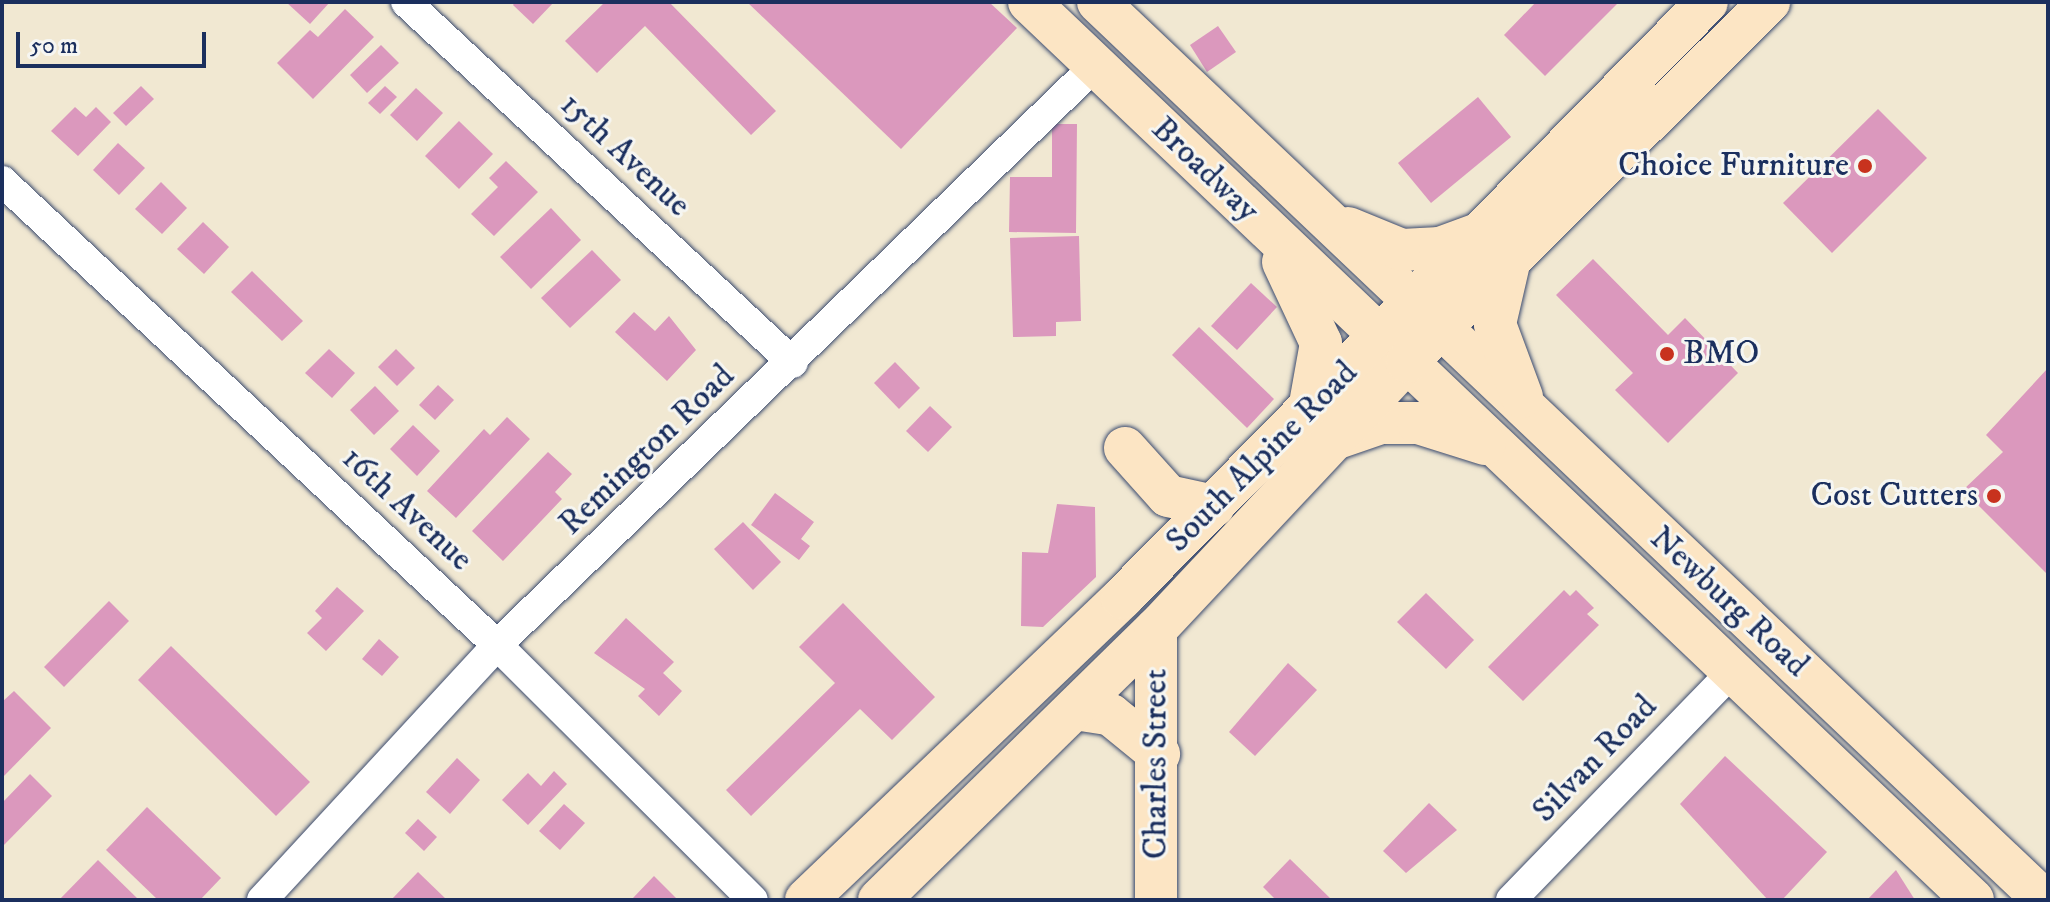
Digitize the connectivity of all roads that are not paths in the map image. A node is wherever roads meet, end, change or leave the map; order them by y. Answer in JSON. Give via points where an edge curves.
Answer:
{"nodes":[{"id":1,"x":406,"y":2,"type":"edge"},
{"id":2,"x":1029,"y":2,"type":"edge"},
{"id":3,"x":1098,"y":2,"type":"edge"},
{"id":4,"x":1707,"y":2,"type":"edge"},
{"id":5,"x":1769,"y":2,"type":"edge"},
{"id":6,"x":1096,"y":65,"type":"junction"},
{"id":7,"x":2,"y":181,"type":"edge"},
{"id":8,"x":1244,"y":207,"type":"junction"},
{"id":9,"x":1319,"y":213,"type":"junction"},
{"id":10,"x":1497,"y":245,"type":"junction"},
{"id":11,"x":1426,"y":316,"type":"junction"},
{"id":12,"x":1394,"y":349,"type":"junction"},
{"id":13,"x":793,"y":363,"type":"junction"},
{"id":14,"x":1531,"y":415,"type":"junction"},
{"id":15,"x":1322,"y":424,"type":"junction"},
{"id":16,"x":1125,"y":448,"type":"dead end"},
{"id":17,"x":1500,"y":450,"type":"junction"},
{"id":18,"x":1214,"y":506,"type":"junction"},
{"id":19,"x":1156,"y":629,"type":"junction"},
{"id":20,"x":497,"y":645,"type":"junction"},
{"id":21,"x":1733,"y":671,"type":"junction"},
{"id":22,"x":1075,"y":709,"type":"junction"},
{"id":23,"x":1159,"y":754,"type":"junction"},
{"id":24,"x":2011,"y":868,"type":"junction"},
{"id":25,"x":262,"y":900,"type":"edge"},
{"id":26,"x":753,"y":900,"type":"edge"},
{"id":27,"x":806,"y":900,"type":"edge"},
{"id":28,"x":879,"y":900,"type":"edge"},
{"id":29,"x":1156,"y":900,"type":"edge"},
{"id":30,"x":1511,"y":900,"type":"edge"},
{"id":31,"x":1976,"y":900,"type":"edge"},
{"id":32,"x":2044,"y":900,"type":"edge"}],
"edges":[{"from":1,"to":13,"type":"street","name":"15th Avenue"},
{"from":2,"to":6,"type":"main road","name":"Broadway"},
{"from":3,"to":9,"type":"main road","name":"Broadway"},
{"from":4,"to":10,"type":"main road","name":"South Alpine Road"},
{"from":5,"to":10,"type":"main road","name":"South Alpine Road"},
{"from":6,"to":8,"type":"main road","name":"Broadway"},
{"from":6,"to":13,"type":"street","name":"Remington Road"},
{"from":7,"to":20,"type":"street","name":"16th Avenue"},
{"from":8,"to":12,"type":"main road","name":"Broadway"},
{"from":8,"to":15,"type":"main road","via":[[1311,309]]},
{"from":9,"to":10,"type":"main road","via":[[1402,250]]},
{"from":9,"to":11,"type":"main road","name":"Broadway"},
{"from":10,"to":11,"type":"main road","name":"South Alpine Road"},
{"from":10,"to":14,"type":"main road","via":[[1495,324],[1502,359]]},
{"from":11,"to":12,"type":"main road","name":"South Alpine Road"},
{"from":11,"to":14,"type":"main road","name":"Newburg Road"},
{"from":12,"to":15,"type":"main road","name":"South Alpine Road"},
{"from":12,"to":17,"type":"main road","name":"Newburg Road"},
{"from":13,"to":20,"type":"street","name":"Remington Road"},
{"from":14,"to":24,"type":"main road","name":"Newburg Road"},
{"from":15,"to":17,"type":"main road","via":[[1418,423]]},
{"from":15,"to":18,"type":"main road","name":"South Alpine Road"},
{"from":15,"to":19,"type":"main road","name":"South Alpine Road"},
{"from":16,"to":18,"type":"main road","via":[[1168,496]]},
{"from":17,"to":21,"type":"main road","name":"Newburg Road"},
{"from":18,"to":27,"type":"main road","name":"South Alpine Road"},
{"from":19,"to":22,"type":"main road","name":"South Alpine Road"},
{"from":19,"to":23,"type":"main road","name":"Charles Street"},
{"from":20,"to":25,"type":"street","name":"Remington Road"},
{"from":20,"to":26,"type":"street","name":"16th Avenue"},
{"from":21,"to":30,"type":"street","name":"Silvan Road"},
{"from":21,"to":31,"type":"main road","name":"Newburg Road"},
{"from":22,"to":23,"type":"main road","via":[[1111,715]]},
{"from":22,"to":28,"type":"main road","name":"South Alpine Road"},
{"from":23,"to":29,"type":"main road","name":"Charles Street"},
{"from":24,"to":31,"type":"main road"},
{"from":24,"to":32,"type":"main road","name":"Newburg Road"}]}
